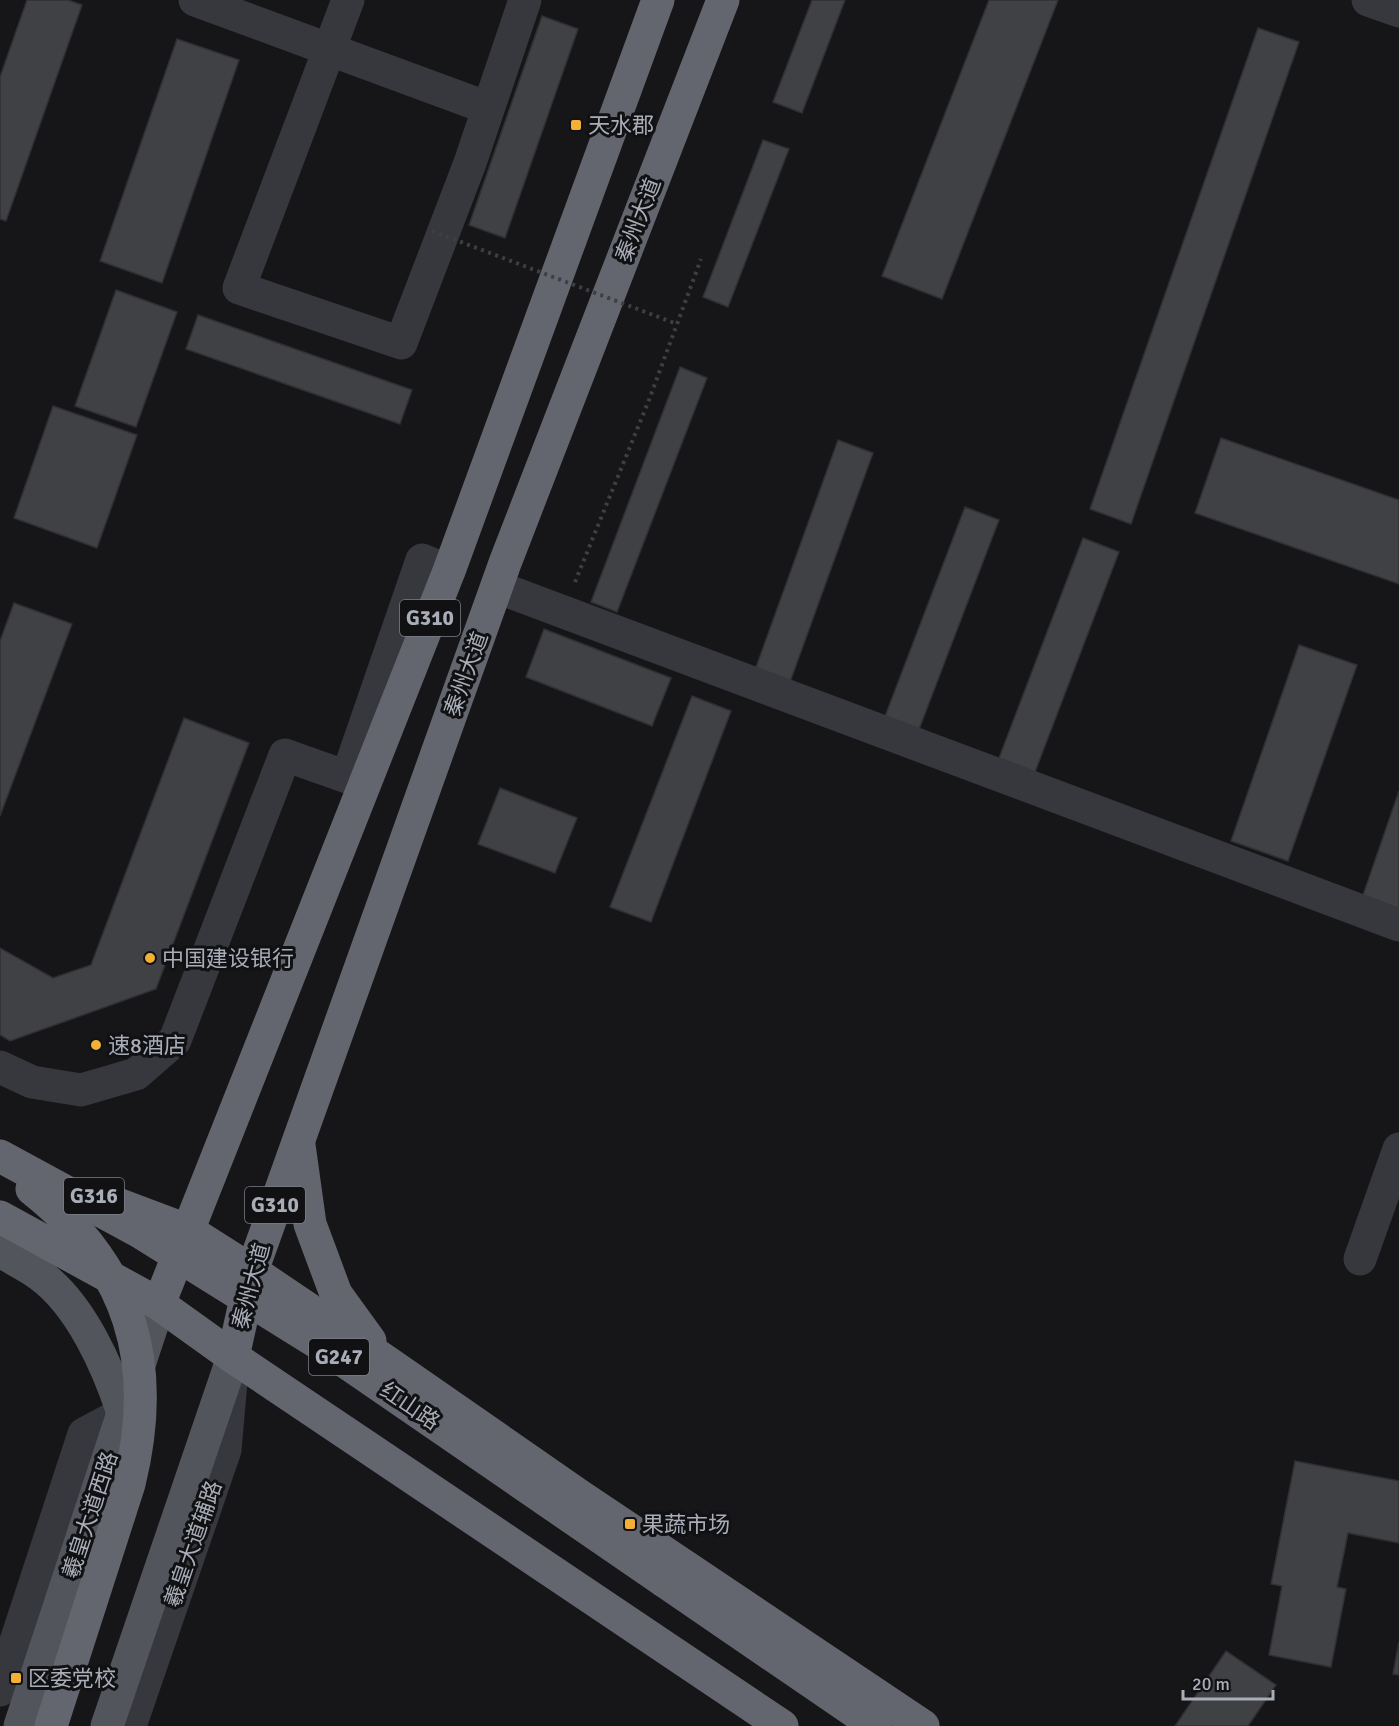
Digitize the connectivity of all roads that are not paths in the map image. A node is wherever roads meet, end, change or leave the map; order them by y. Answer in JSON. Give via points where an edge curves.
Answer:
{"nodes":[{"id":1,"x":195,"y":0,"type":"edge"},
{"id":2,"x":348,"y":0,"type":"edge"},
{"id":3,"x":525,"y":0,"type":"edge"},
{"id":4,"x":658,"y":0,"type":"edge"},
{"id":5,"x":723,"y":0,"type":"edge"},
{"id":6,"x":1368,"y":0,"type":"edge"},
{"id":7,"x":1399,"y":11,"type":"edge"},
{"id":8,"x":329,"y":49,"type":"junction"},
{"id":9,"x":488,"y":108,"type":"junction"},
{"id":10,"x":448,"y":571,"type":"junction"},
{"id":11,"x":497,"y":587,"type":"junction"},
{"id":12,"x":1399,"y":925,"type":"edge"},
{"id":13,"x":0,"y":1067,"type":"edge"},
{"id":14,"x":299,"y":1140,"type":"junction"},
{"id":15,"x":1399,"y":1149,"type":"edge"},
{"id":16,"x":0,"y":1160,"type":"edge"},
{"id":17,"x":0,"y":1217,"type":"edge"},
{"id":18,"x":189,"y":1231,"type":"junction"},
{"id":19,"x":0,"y":1251,"type":"edge"},
{"id":20,"x":1360,"y":1259,"type":"dead end"},
{"id":21,"x":252,"y":1271,"type":"junction"},
{"id":22,"x":159,"y":1304,"type":"junction"},
{"id":23,"x":233,"y":1357,"type":"junction"},
{"id":24,"x":384,"y":1360,"type":"junction"},
{"id":25,"x":123,"y":1413,"type":"junction"},
{"id":26,"x":0,"y":1690,"type":"edge"},
{"id":27,"x":774,"y":1723,"type":"edge"},
{"id":28,"x":20,"y":1726,"type":"edge"},
{"id":29,"x":51,"y":1726,"type":"edge"},
{"id":30,"x":107,"y":1726,"type":"edge"},
{"id":31,"x":130,"y":1726,"type":"edge"},
{"id":32,"x":876,"y":1726,"type":"edge"},
{"id":33,"x":924,"y":1726,"type":"edge"}],
"edges":[{"from":1,"to":8,"type":"lane"},
{"from":2,"to":8,"type":"lane"},
{"from":3,"to":9,"type":"lane"},
{"from":4,"to":10,"type":"highway","number":"G310"},
{"from":5,"to":11,"type":"highway","name":"秦州大道","number":"G310"},
{"from":6,"to":7,"type":"lane"},
{"from":8,"to":9,"type":"lane"},
{"from":8,"to":9,"type":"lane","via":[[239,288],[401,342]]},
{"from":10,"to":13,"type":"lane","via":[[422,560],[347,777],[285,755],[176,1040],[136,1074],[81,1090],[32,1082]]},
{"from":10,"to":18,"type":"highway","number":"G310"},
{"from":11,"to":12,"type":"lane"},
{"from":11,"to":14,"type":"highway","name":"秦州大道","number":"G310"},
{"from":14,"to":21,"type":"highway","name":"秦州大道","number":"G310"},
{"from":14,"to":24,"type":"highway","via":[[310,1224],[336,1294]]},
{"from":15,"to":20,"type":"lane"},
{"from":16,"to":18,"type":"highway","number":"G316"},
{"from":16,"to":29,"type":"highway","bridge":true,"via":[[58,1210],[100,1260],[129,1319],[141,1385],[139,1440],[129,1484]]},
{"from":16,"to":32,"type":"highway","name":"红山路","number":"G247","bridge":true,"via":[[140,1232],[315,1341]]},
{"from":17,"to":22,"type":"highway","number":"G247"},
{"from":18,"to":21,"type":"highway","number":"G316"},
{"from":18,"to":22,"type":"highway"},
{"from":19,"to":25,"type":"main road","via":[[41,1276],[65,1300],[101,1355]]},
{"from":21,"to":23,"type":"highway","name":"秦州大道"},
{"from":21,"to":24,"type":"highway"},
{"from":22,"to":23,"type":"highway","number":"G247"},
{"from":22,"to":25,"type":"main road","name":"羲皇大道西路"},
{"from":23,"to":27,"type":"highway","number":"G247"},
{"from":23,"to":30,"type":"main road"},
{"from":23,"to":31,"type":"lane","name":"羲皇大道辅路","via":[[225,1450]]},
{"from":24,"to":33,"type":"highway","number":"G247"},
{"from":25,"to":26,"type":"lane","via":[[84,1434]]},
{"from":25,"to":28,"type":"main road","name":"羲皇大道西路"}]}
